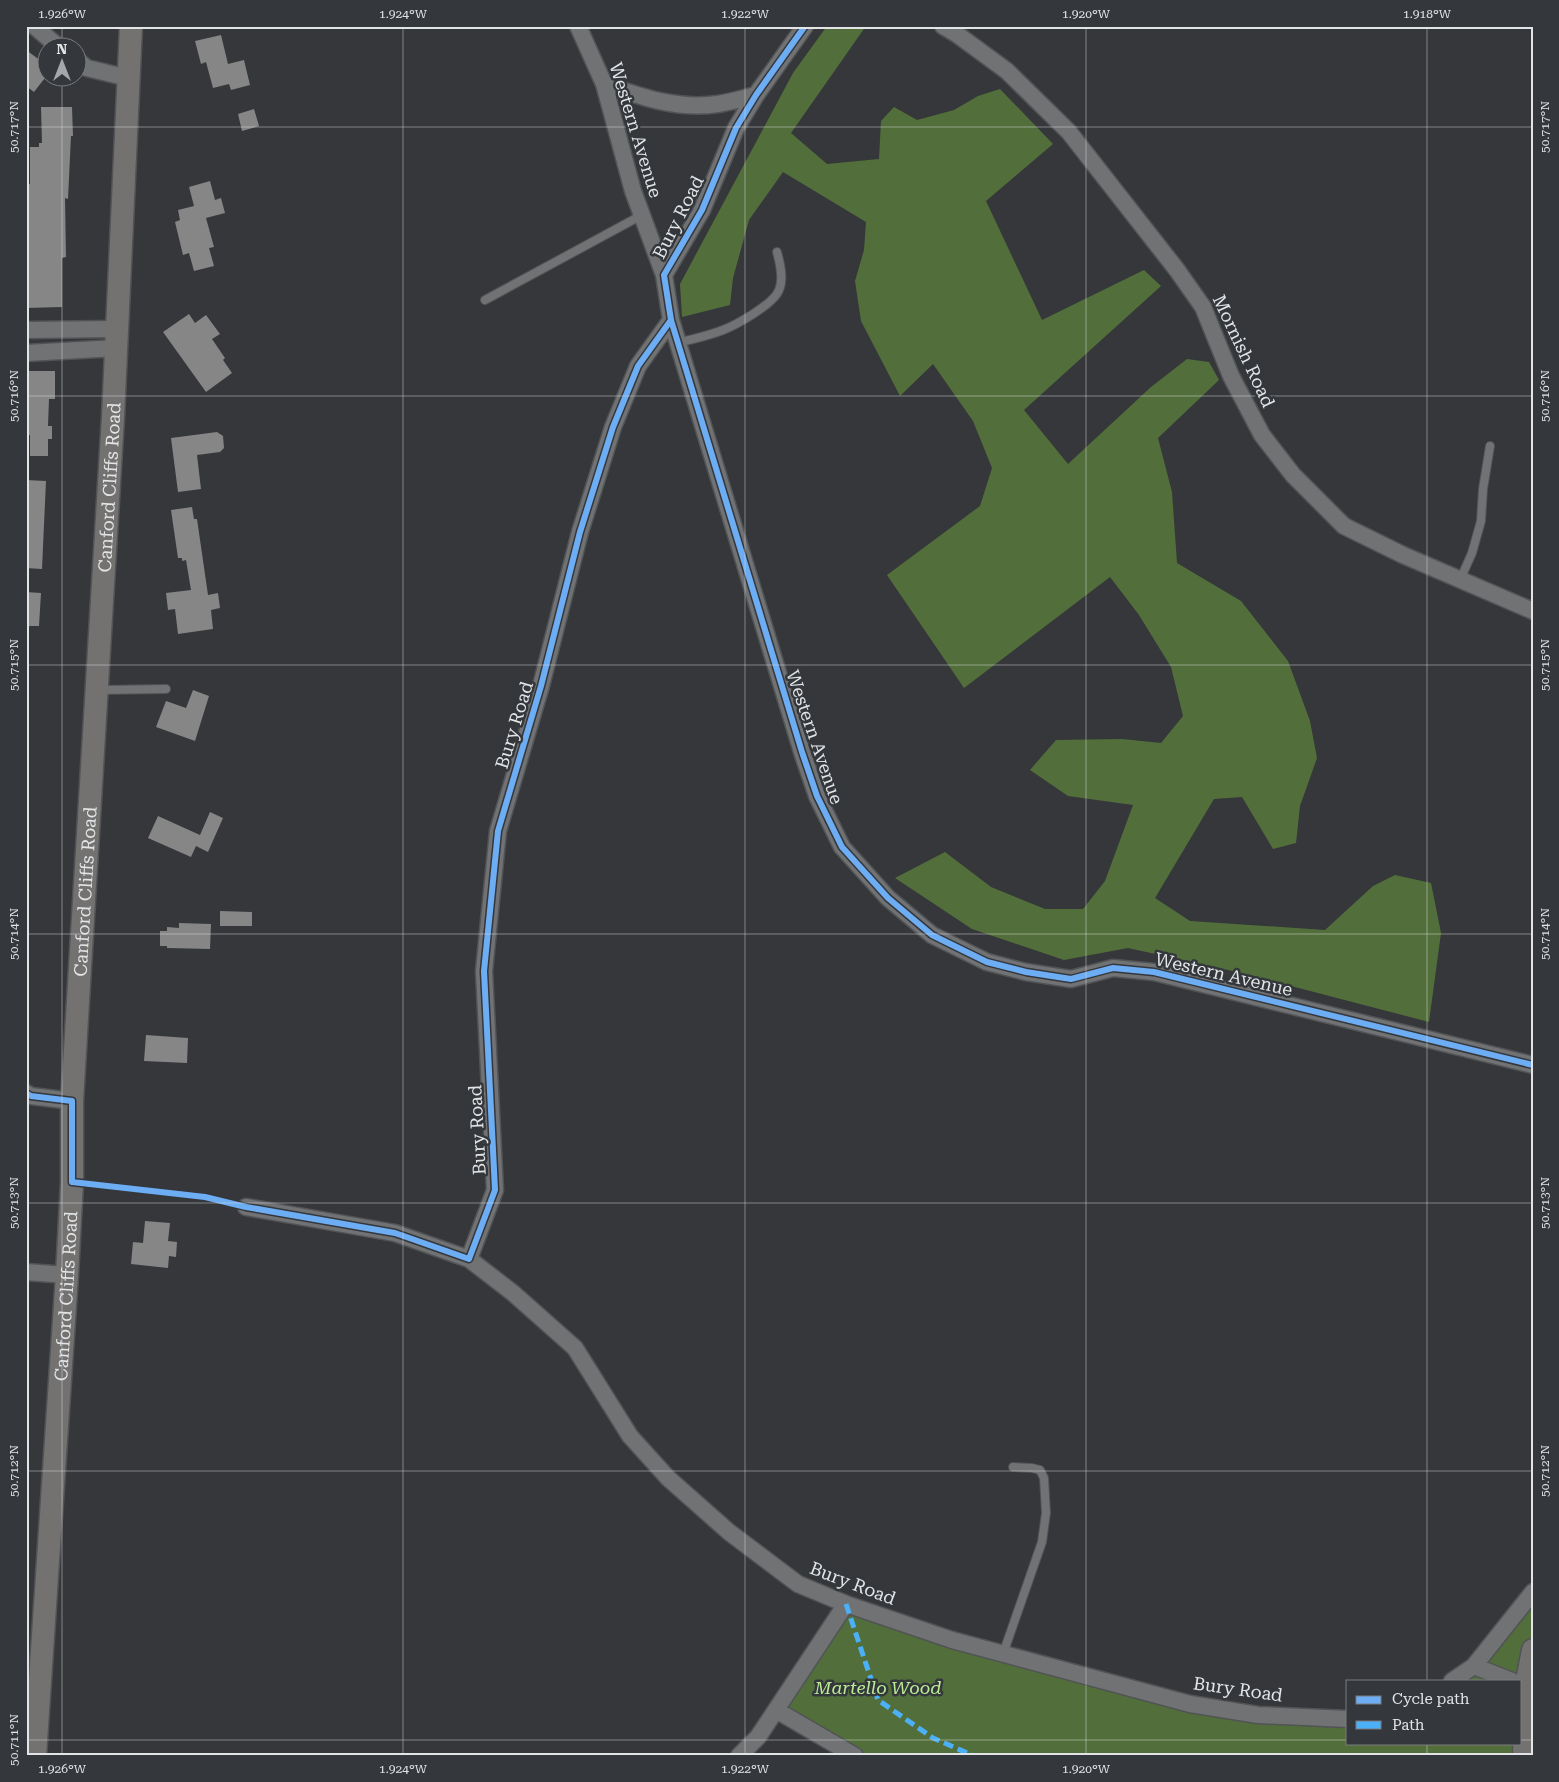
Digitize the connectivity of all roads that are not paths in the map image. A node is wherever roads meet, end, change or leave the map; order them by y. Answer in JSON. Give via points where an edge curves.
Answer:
{"nodes":[{"id":1,"x":34,"y":26,"type":"edge"},
{"id":2,"x":131,"y":26,"type":"edge"},
{"id":3,"x":578,"y":26,"type":"edge"},
{"id":4,"x":805,"y":26,"type":"edge"},
{"id":5,"x":943,"y":26,"type":"edge"},
{"id":6,"x":48,"y":38,"type":"edge"},
{"id":7,"x":88,"y":68,"type":"edge"},
{"id":8,"x":128,"y":78,"type":"junction"},
{"id":9,"x":604,"y":84,"type":"junction"},
{"id":10,"x":756,"y":95,"type":"junction"},
{"id":11,"x":642,"y":215,"type":"junction"},
{"id":12,"x":777,"y":252,"type":"dead end"},
{"id":13,"x":664,"y":276,"type":"junction"},
{"id":14,"x":485,"y":300,"type":"dead end"},
{"id":15,"x":671,"y":320,"type":"junction"},
{"id":16,"x":26,"y":330,"type":"edge"},
{"id":17,"x":116,"y":339,"type":"junction"},
{"id":18,"x":678,"y":344,"type":"junction"},
{"id":19,"x":26,"y":353,"type":"edge"},
{"id":20,"x":1490,"y":446,"type":"dead end"},
{"id":21,"x":1460,"y":580,"type":"junction"},
{"id":22,"x":1533,"y":611,"type":"edge"},
{"id":23,"x":166,"y":689,"type":"dead end"},
{"id":24,"x":97,"y":690,"type":"junction"},
{"id":25,"x":1533,"y":1066,"type":"edge"},
{"id":26,"x":26,"y":1093,"type":"edge"},
{"id":27,"x":72,"y":1101,"type":"junction"},
{"id":28,"x":246,"y":1207,"type":"dead end"},
{"id":29,"x":468,"y":1259,"type":"junction"},
{"id":30,"x":26,"y":1272,"type":"edge"},
{"id":31,"x":67,"y":1275,"type":"junction"},
{"id":32,"x":1013,"y":1467,"type":"dead end"},
{"id":33,"x":1533,"y":1592,"type":"edge"},
{"id":34,"x":846,"y":1604,"type":"junction"},
{"id":35,"x":1533,"y":1650,"type":"edge"},
{"id":36,"x":1003,"y":1654,"type":"junction"},
{"id":37,"x":1474,"y":1666,"type":"junction"},
{"id":38,"x":1453,"y":1680,"type":"edge"},
{"id":39,"x":1509,"y":1680,"type":"edge"},
{"id":40,"x":1521,"y":1680,"type":"edge"},
{"id":41,"x":32,"y":1708,"type":"edge"},
{"id":42,"x":776,"y":1710,"type":"junction"},
{"id":43,"x":1346,"y":1719,"type":"edge"},
{"id":44,"x":1522,"y":1727,"type":"edge"},
{"id":45,"x":35,"y":1756,"type":"edge"},
{"id":46,"x":739,"y":1756,"type":"edge"},
{"id":47,"x":855,"y":1756,"type":"edge"},
{"id":48,"x":1524,"y":1756,"type":"edge"}],
"edges":[{"from":1,"to":6,"type":"street"},
{"from":2,"to":8,"type":"street","name":"Canford Cliffs Road"},
{"from":3,"to":9,"type":"street","name":"Western Avenue"},
{"from":4,"to":10,"type":"street","name":"Bury Road"},
{"from":5,"to":21,"type":"street","name":"Mornish Road","via":[[1007,71],[1062,125],[1178,270],[1203,307],[1230,376],[1262,435],[1293,475],[1344,526]]},
{"from":7,"to":8,"type":"street"},
{"from":8,"to":17,"type":"street","name":"Canford Cliffs Road"},
{"from":9,"to":10,"type":"street","via":[[644,99],[681,106],[718,104]]},
{"from":9,"to":11,"type":"street","name":"Western Avenue","via":[[632,191]]},
{"from":10,"to":13,"type":"street","name":"Bury Road","via":[[736,128],[702,210]]},
{"from":11,"to":13,"type":"street","name":"Western Avenue"},
{"from":11,"to":14,"type":"lane"},
{"from":12,"to":18,"type":"lane","via":[[781,278],[779,291],[772,300],[724,330]]},
{"from":13,"to":15,"type":"street","name":"Bury Road"},
{"from":15,"to":18,"type":"street","name":"Western Avenue"},
{"from":15,"to":29,"type":"street","name":"Bury Road","via":[[638,366],[614,427],[580,532],[541,686],[498,831],[484,971],[495,1190]]},
{"from":16,"to":17,"type":"street"},
{"from":17,"to":19,"type":"street"},
{"from":17,"to":24,"type":"street","name":"Canford Cliffs Road"},
{"from":18,"to":25,"type":"street","name":"Western Avenue","via":[[817,796],[842,847],[888,898],[932,935],[987,962],[1071,979],[1113,968],[1154,972]]},
{"from":20,"to":21,"type":"lane","via":[[1482,521]]},
{"from":21,"to":22,"type":"street","name":"Mornish Road"},
{"from":23,"to":24,"type":"lane"},
{"from":24,"to":27,"type":"street","name":"Canford Cliffs Road"},
{"from":26,"to":27,"type":"street"},
{"from":27,"to":31,"type":"street","name":"Canford Cliffs Road"},
{"from":28,"to":29,"type":"street","name":"Bury Road","via":[[396,1233]]},
{"from":29,"to":34,"type":"street","name":"Bury Road","via":[[513,1293],[575,1348],[630,1436],[678,1487],[729,1532],[798,1584]]},
{"from":30,"to":31,"type":"street"},
{"from":31,"to":41,"type":"street","name":"Canford Cliffs Road"},
{"from":32,"to":36,"type":"lane","via":[[1040,1470],[1044,1478],[1046,1512],[1042,1542]]},
{"from":33,"to":37,"type":"street"},
{"from":34,"to":36,"type":"street","name":"Bury Road"},
{"from":34,"to":42,"type":"street"},
{"from":35,"to":40,"type":"street"},
{"from":36,"to":43,"type":"street","name":"Bury Road","via":[[1190,1704],[1258,1715]]},
{"from":37,"to":38,"type":"street"},
{"from":37,"to":39,"type":"street"},
{"from":41,"to":45,"type":"street","name":"Canford Cliffs Road"},
{"from":42,"to":46,"type":"street","via":[[758,1737]]},
{"from":42,"to":47,"type":"street"},
{"from":44,"to":48,"type":"street"}]}
